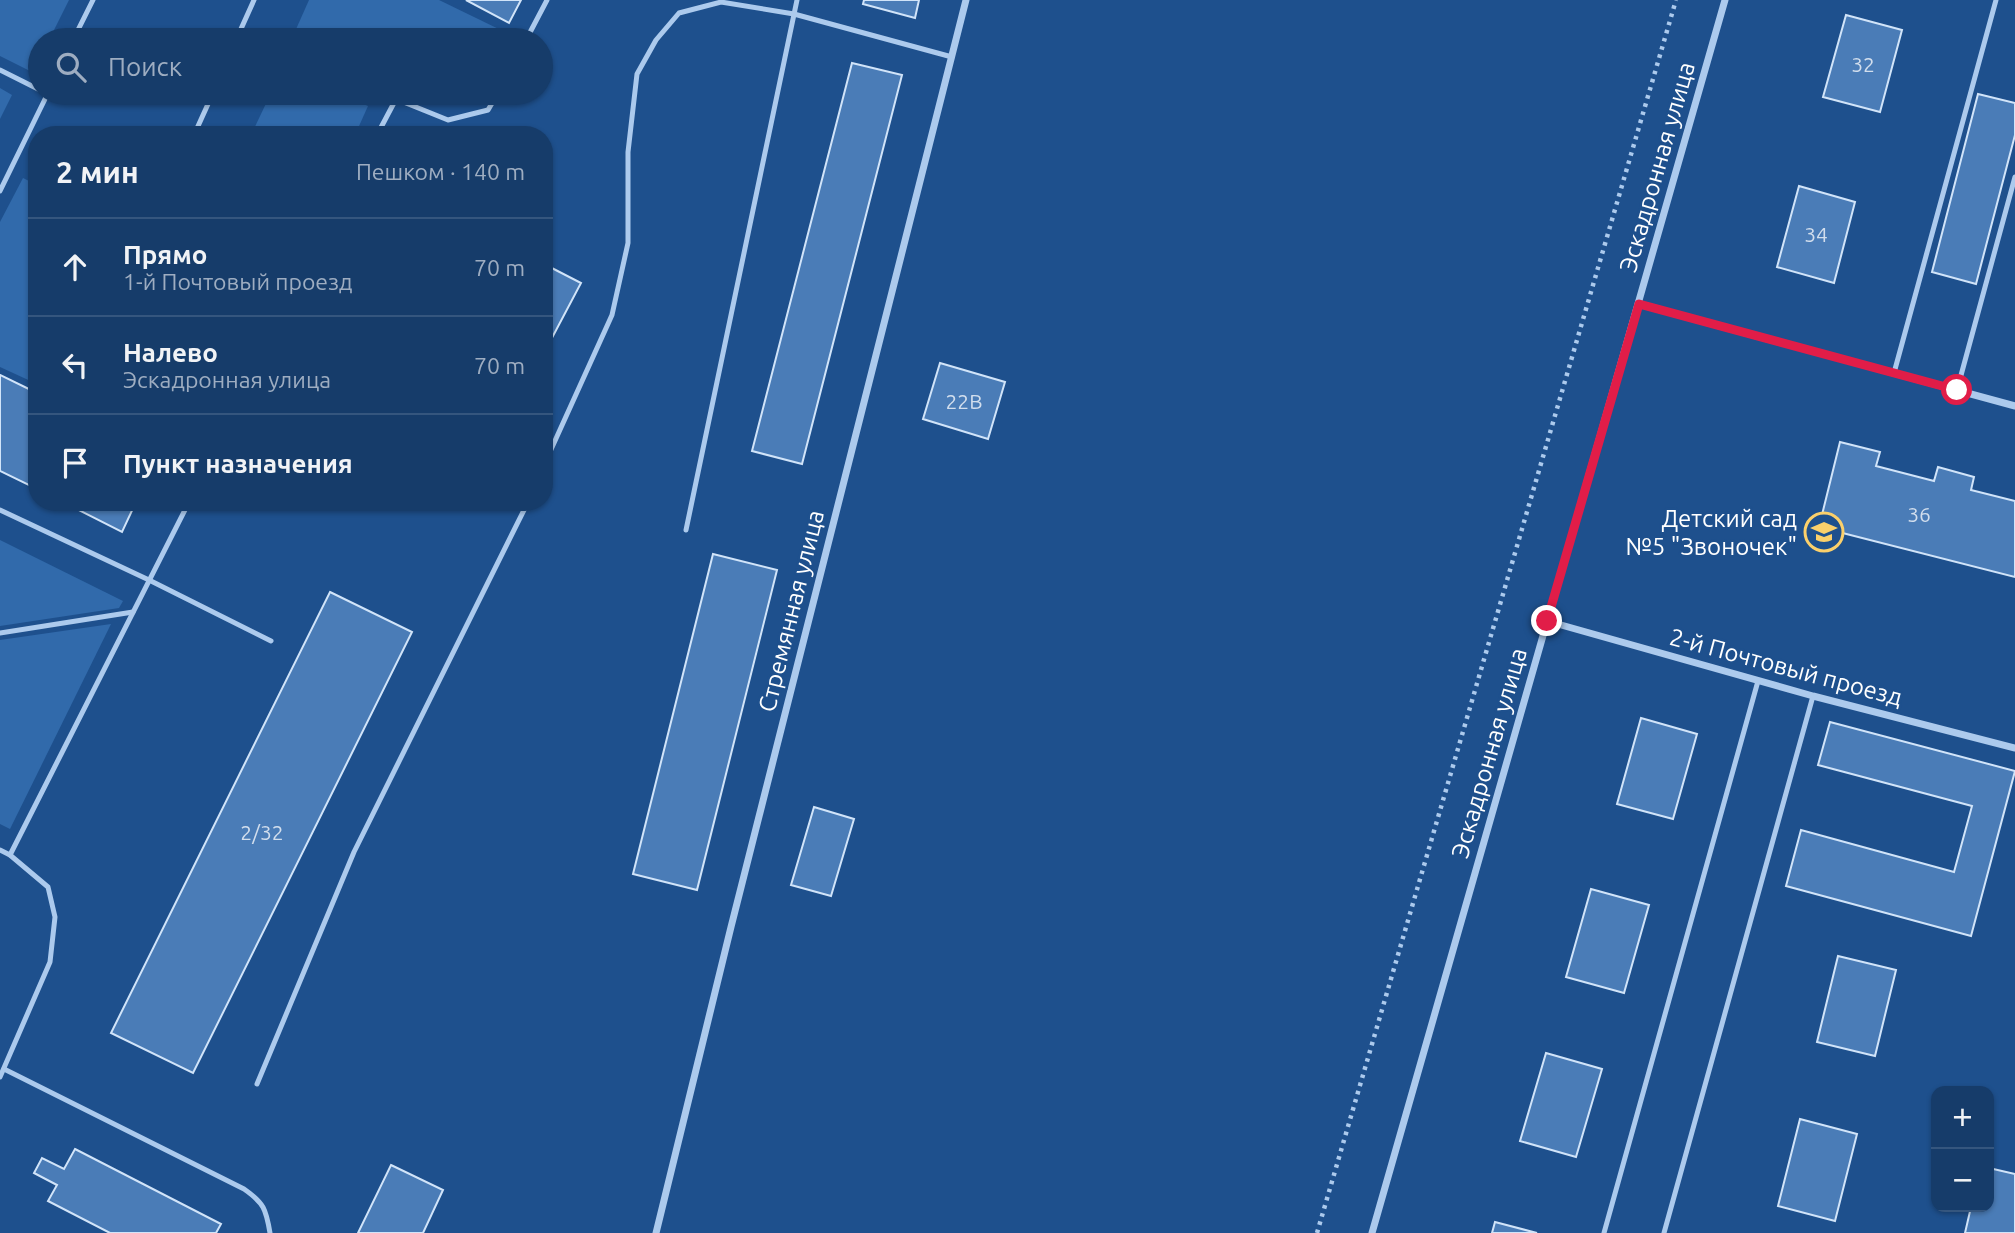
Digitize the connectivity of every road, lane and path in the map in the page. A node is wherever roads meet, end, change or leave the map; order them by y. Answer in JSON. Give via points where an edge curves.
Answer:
{"nodes":[{"id":1,"x":93,"y":0,"type":"edge"},
{"id":2,"x":254,"y":0,"type":"edge"},
{"id":3,"x":547,"y":0,"type":"edge"},
{"id":4,"x":797,"y":0,"type":"edge"},
{"id":5,"x":966,"y":0,"type":"edge"},
{"id":6,"x":1676,"y":0,"type":"edge"},
{"id":7,"x":1725,"y":0,"type":"edge"},
{"id":8,"x":1996,"y":0,"type":"edge"},
{"id":9,"x":794,"y":14,"type":"junction"},
{"id":10,"x":79,"y":28,"type":"edge"},
{"id":11,"x":242,"y":28,"type":"edge"},
{"id":12,"x":532,"y":28,"type":"edge"},
{"id":13,"x":952,"y":57,"type":"junction"},
{"id":14,"x":0,"y":70,"type":"edge"},
{"id":15,"x":28,"y":84,"type":"edge"},
{"id":16,"x":41,"y":105,"type":"edge"},
{"id":17,"x":208,"y":105,"type":"edge"},
{"id":18,"x":393,"y":105,"type":"edge"},
{"id":19,"x":411,"y":105,"type":"edge"},
{"id":20,"x":491,"y":105,"type":"edge"},
{"id":21,"x":31,"y":126,"type":"edge"},
{"id":22,"x":198,"y":126,"type":"edge"},
{"id":23,"x":382,"y":126,"type":"edge"},
{"id":24,"x":28,"y":133,"type":"edge"},
{"id":25,"x":2015,"y":177,"type":"edge"},
{"id":26,"x":0,"y":191,"type":"edge"},
{"id":27,"x":1639,"y":304,"type":"junction"},
{"id":28,"x":1894,"y":373,"type":"junction"},
{"id":29,"x":1957,"y":390,"type":"junction"},
{"id":30,"x":2015,"y":406,"type":"edge"},
{"id":31,"x":553,"y":445,"type":"edge"},
{"id":32,"x":0,"y":510,"type":"edge"},
{"id":33,"x":184,"y":511,"type":"edge"},
{"id":34,"x":523,"y":511,"type":"edge"},
{"id":35,"x":686,"y":530,"type":"dead end"},
{"id":36,"x":149,"y":580,"type":"junction"},
{"id":37,"x":133,"y":612,"type":"junction"},
{"id":38,"x":1547,"y":621,"type":"junction"},
{"id":39,"x":0,"y":633,"type":"edge"},
{"id":40,"x":271,"y":641,"type":"dead end"},
{"id":41,"x":1758,"y":681,"type":"junction"},
{"id":42,"x":1813,"y":696,"type":"junction"},
{"id":43,"x":2015,"y":748,"type":"edge"},
{"id":44,"x":0,"y":850,"type":"edge"},
{"id":45,"x":10,"y":855,"type":"junction"},
{"id":46,"x":4,"y":1069,"type":"junction"},
{"id":47,"x":0,"y":1077,"type":"edge"},
{"id":48,"x":257,"y":1084,"type":"dead end"},
{"id":49,"x":270,"y":1233,"type":"edge"},
{"id":50,"x":656,"y":1233,"type":"edge"},
{"id":51,"x":1317,"y":1233,"type":"edge"},
{"id":52,"x":1372,"y":1233,"type":"edge"},
{"id":53,"x":1604,"y":1233,"type":"edge"},
{"id":54,"x":1664,"y":1233,"type":"edge"}],
"edges":[{"from":1,"to":10,"type":"lane"},
{"from":2,"to":11,"type":"lane"},
{"from":3,"to":12,"type":"lane"},
{"from":4,"to":9,"type":"lane"},
{"from":5,"to":13,"type":"street","name":"Стремянная улица"},
{"from":6,"to":51,"type":"path"},
{"from":7,"to":27,"type":"street","name":"Эскадронная улица"},
{"from":8,"to":28,"type":"lane"},
{"from":9,"to":13,"type":"lane"},
{"from":9,"to":31,"type":"lane","via":[[721,2],[679,13],[656,40],[637,74],[628,152],[628,243],[612,315]]},
{"from":9,"to":35,"type":"lane"},
{"from":13,"to":50,"type":"street","name":"Стремянная улица"},
{"from":14,"to":15,"type":"lane"},
{"from":16,"to":21,"type":"lane"},
{"from":17,"to":22,"type":"lane"},
{"from":18,"to":23,"type":"lane"},
{"from":19,"to":20,"type":"lane","via":[[448,120],[488,110]]},
{"from":24,"to":26,"type":"lane"},
{"from":25,"to":29,"type":"lane"},
{"from":27,"to":28,"type":"street"},
{"from":27,"to":38,"type":"street","name":"Эскадронная улица"},
{"from":28,"to":29,"type":"street"},
{"from":29,"to":30,"type":"street"},
{"from":32,"to":36,"type":"lane"},
{"from":33,"to":36,"type":"lane"},
{"from":34,"to":48,"type":"lane","via":[[354,852]]},
{"from":36,"to":37,"type":"lane"},
{"from":36,"to":40,"type":"lane"},
{"from":37,"to":39,"type":"lane"},
{"from":37,"to":45,"type":"lane"},
{"from":38,"to":41,"type":"street","name":"2-й Почтовый проезд"},
{"from":38,"to":52,"type":"street","name":"Эскадронная улица"},
{"from":41,"to":42,"type":"street","name":"2-й Почтовый проезд"},
{"from":41,"to":53,"type":"lane"},
{"from":42,"to":43,"type":"street","name":"2-й Почтовый проезд"},
{"from":42,"to":54,"type":"lane"},
{"from":44,"to":45,"type":"lane"},
{"from":45,"to":46,"type":"lane","via":[[48,887],[55,917],[50,962]]},
{"from":46,"to":47,"type":"lane"},
{"from":46,"to":49,"type":"lane","via":[[244,1189],[267,1211]]}]}
